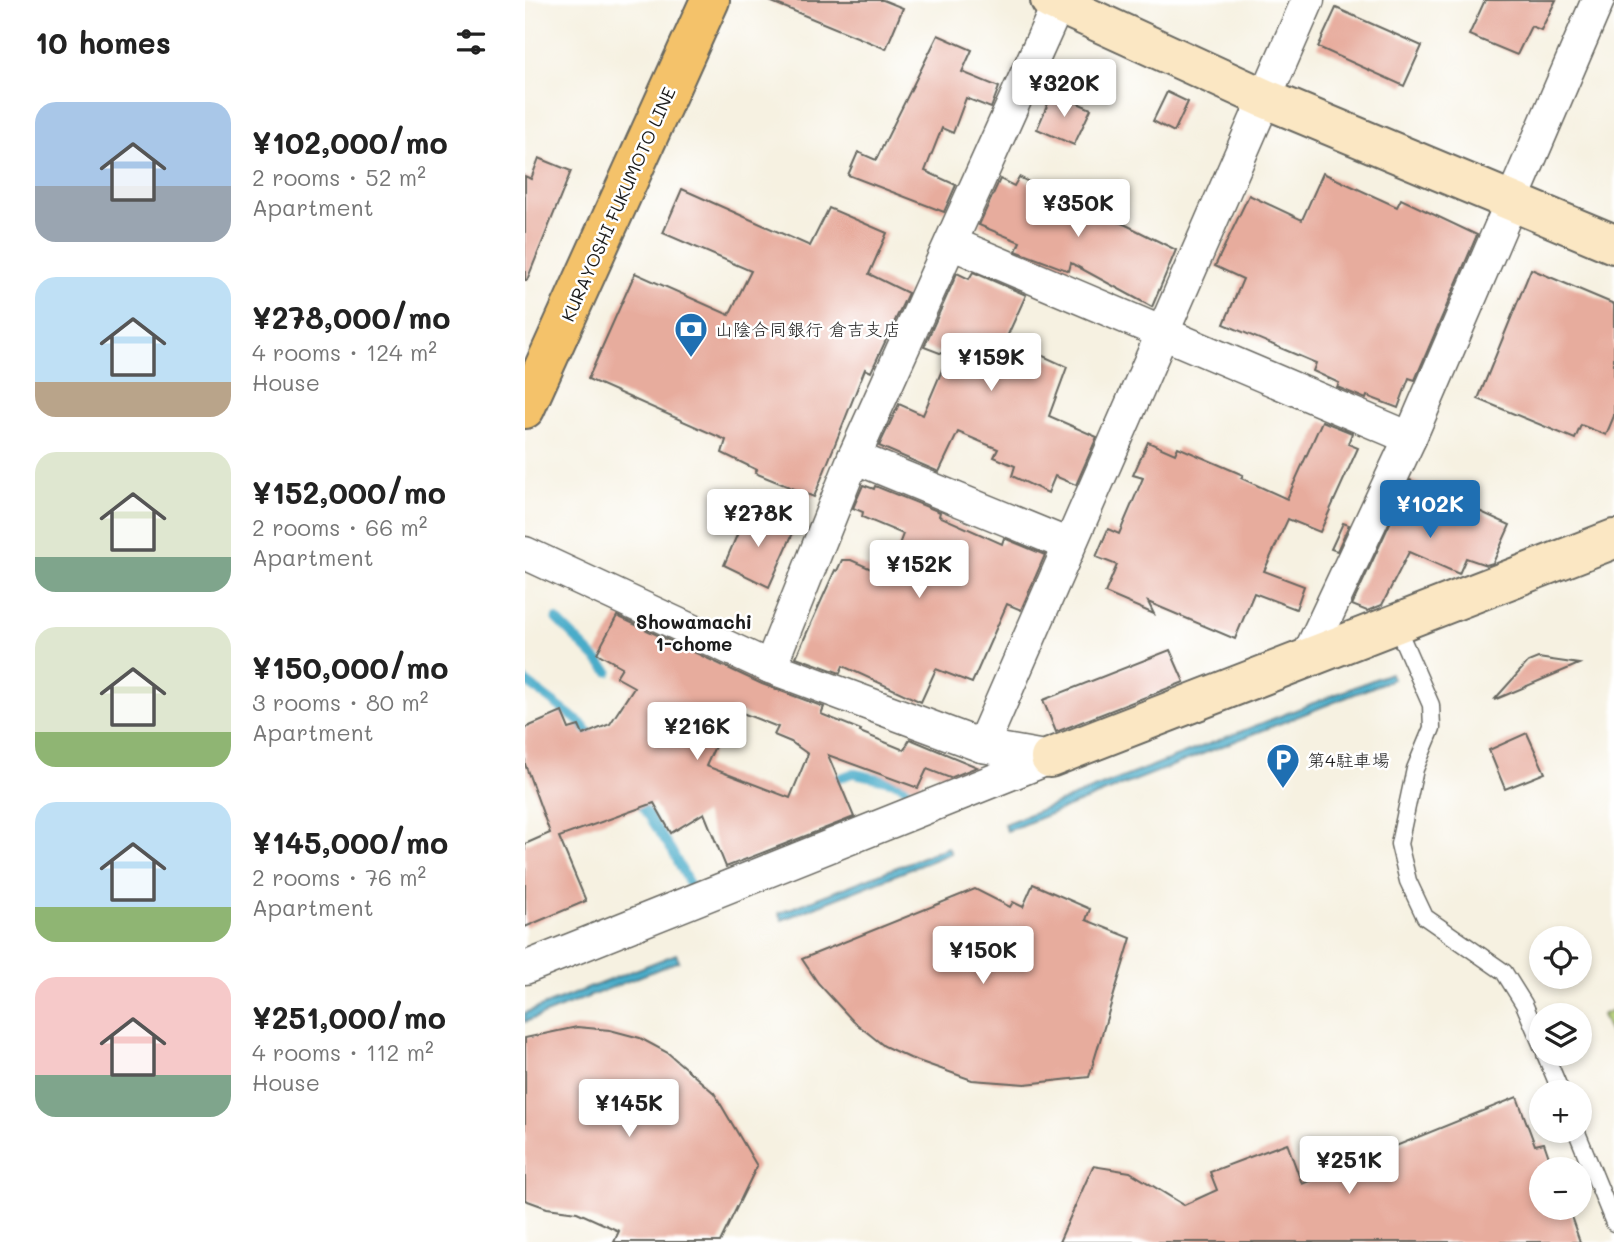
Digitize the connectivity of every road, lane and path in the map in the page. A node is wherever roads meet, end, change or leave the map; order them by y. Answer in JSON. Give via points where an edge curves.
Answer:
{"nodes":[{"id":1,"x":710,"y":0,"type":"edge"},
{"id":2,"x":1308,"y":0,"type":"edge"},
{"id":3,"x":1598,"y":0,"type":"edge"},
{"id":4,"x":1056,"y":1,"type":"edge"},
{"id":5,"x":1264,"y":98,"type":"junction"},
{"id":6,"x":1511,"y":201,"type":"junction"},
{"id":7,"x":951,"y":243,"type":"junction"},
{"id":8,"x":1614,"y":244,"type":"edge"},
{"id":9,"x":1162,"y":333,"type":"junction"},
{"id":10,"x":525,"y":409,"type":"edge"},
{"id":11,"x":1410,"y":438,"type":"junction"},
{"id":12,"x":854,"y":457,"type":"junction"},
{"id":13,"x":1614,"y":539,"type":"edge"},
{"id":14,"x":1069,"y":545,"type":"junction"},
{"id":15,"x":525,"y":553,"type":"edge"},
{"id":16,"x":1396,"y":625,"type":"junction"},
{"id":17,"x":1306,"y":660,"type":"junction"},
{"id":18,"x":770,"y":667,"type":"junction"},
{"id":19,"x":982,"y":746,"type":"junction"},
{"id":20,"x":1051,"y":758,"type":"junction"},
{"id":21,"x":525,"y":968,"type":"edge"},
{"id":22,"x":1529,"y":1016,"type":"edge"},
{"id":23,"x":1581,"y":1143,"type":"edge"},
{"id":24,"x":1614,"y":1223,"type":"edge"}],
"edges":[{"from":1,"to":10,"type":"main road","name":"KURAYOSHI FUKUMOTO LINE"},
{"from":2,"to":5,"type":"street"},
{"from":3,"to":6,"type":"street"},
{"from":4,"to":5,"type":"street"},
{"from":4,"to":7,"type":"street"},
{"from":5,"to":6,"type":"street"},
{"from":5,"to":9,"type":"street"},
{"from":6,"to":8,"type":"street"},
{"from":6,"to":11,"type":"street"},
{"from":7,"to":9,"type":"street"},
{"from":7,"to":12,"type":"street"},
{"from":9,"to":11,"type":"street"},
{"from":9,"to":14,"type":"street"},
{"from":11,"to":17,"type":"street"},
{"from":12,"to":14,"type":"street"},
{"from":12,"to":18,"type":"street"},
{"from":13,"to":16,"type":"street"},
{"from":14,"to":19,"type":"street"},
{"from":15,"to":18,"type":"street"},
{"from":16,"to":17,"type":"street"},
{"from":16,"to":22,"type":"lane","via":[[1431,705],[1432,728],[1415,769],[1399,844],[1408,881],[1425,917],[1504,972]]},
{"from":17,"to":20,"type":"street"},
{"from":18,"to":19,"type":"street"},
{"from":19,"to":20,"type":"street"},
{"from":20,"to":21,"type":"street"},
{"from":23,"to":24,"type":"lane"}]}
